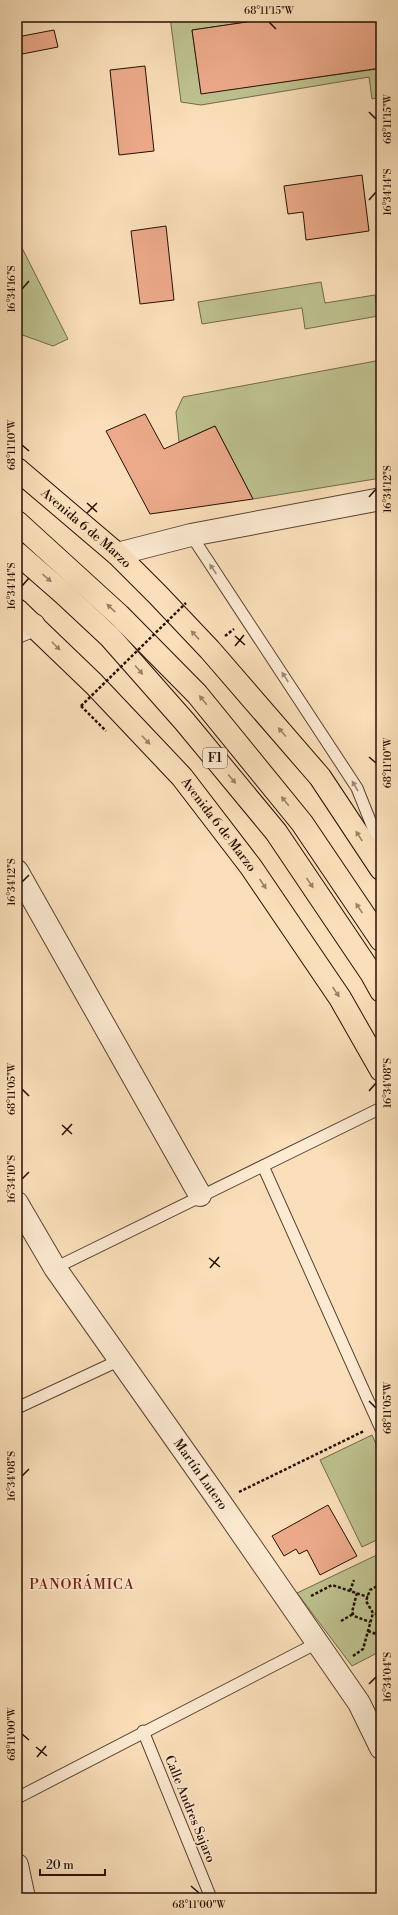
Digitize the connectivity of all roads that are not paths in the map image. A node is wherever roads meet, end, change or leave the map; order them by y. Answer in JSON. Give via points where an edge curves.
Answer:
{"nodes":[{"id":1,"x":17,"y":469,"type":"edge"},
{"id":2,"x":381,"y":499,"type":"edge"},
{"id":3,"x":17,"y":522,"type":"edge"},
{"id":4,"x":191,"y":535,"type":"junction"},
{"id":5,"x":17,"y":553,"type":"edge"},
{"id":6,"x":117,"y":554,"type":"junction"},
{"id":7,"x":17,"y":610,"type":"edge"},
{"id":8,"x":25,"y":628,"type":"edge"},
{"id":9,"x":381,"y":848,"type":"edge"},
{"id":10,"x":381,"y":869,"type":"edge"},
{"id":11,"x":17,"y":871,"type":"edge"},
{"id":12,"x":381,"y":940,"type":"edge"},
{"id":13,"x":381,"y":991,"type":"edge"},
{"id":14,"x":381,"y":1070,"type":"edge"},
{"id":15,"x":381,"y":1108,"type":"edge"},
{"id":16,"x":263,"y":1166,"type":"junction"},
{"id":17,"x":200,"y":1196,"type":"junction"},
{"id":18,"x":17,"y":1203,"type":"edge"},
{"id":19,"x":55,"y":1268,"type":"junction"},
{"id":20,"x":120,"y":1360,"type":"junction"},
{"id":21,"x":17,"y":1408,"type":"edge"},
{"id":22,"x":380,"y":1426,"type":"edge"},
{"id":23,"x":317,"y":1643,"type":"junction"},
{"id":24,"x":143,"y":1731,"type":"junction"},
{"id":25,"x":381,"y":1748,"type":"edge"},
{"id":26,"x":17,"y":1798,"type":"edge"},
{"id":27,"x":17,"y":1865,"type":"edge"},
{"id":28,"x":24,"y":1898,"type":"edge"},
{"id":29,"x":211,"y":1898,"type":"edge"}],
"edges":[{"from":1,"to":6,"type":"main road","name":"Avenida 6 de Marzo"},
{"from":2,"to":4,"type":"street"},
{"from":12,"to":3,"type":"main road","number":"F1","one_way":true,"via":[[302,823],[197,694],[119,615]]},
{"from":4,"to":6,"type":"street"},
{"from":9,"to":4,"type":"lane","one_way":true,"via":[[357,788]]},
{"from":5,"to":13,"type":"main road","number":"F1","one_way":true,"via":[[110,637],[190,728],[276,832]]},
{"from":10,"to":6,"type":"main road","name":"Avenida 6 de Marzo","one_way":true,"via":[[320,777],[204,645]]},
{"from":7,"to":8,"type":"main road","name":"Avenida 6 de Marzo"},
{"from":8,"to":14,"type":"main road","name":"Avenida 6 de Marzo","one_way":true,"via":[[94,684],[186,783],[251,867],[340,998]]},
{"from":11,"to":17,"type":"street"},
{"from":15,"to":16,"type":"lane"},
{"from":16,"to":17,"type":"lane"},
{"from":16,"to":22,"type":"lane"},
{"from":17,"to":19,"type":"lane"},
{"from":18,"to":19,"type":"street","name":"Martín Lutero"},
{"from":19,"to":20,"type":"street","name":"Martín Lutero"},
{"from":20,"to":21,"type":"lane"},
{"from":20,"to":23,"type":"street","name":"Martín Lutero"},
{"from":23,"to":24,"type":"lane"},
{"from":23,"to":25,"type":"street","name":"Martín Lutero","via":[[359,1703]]},
{"from":24,"to":26,"type":"lane"},
{"from":24,"to":29,"type":"lane","name":"Calle Andres Sajaro"},
{"from":27,"to":28,"type":"street"}]}
